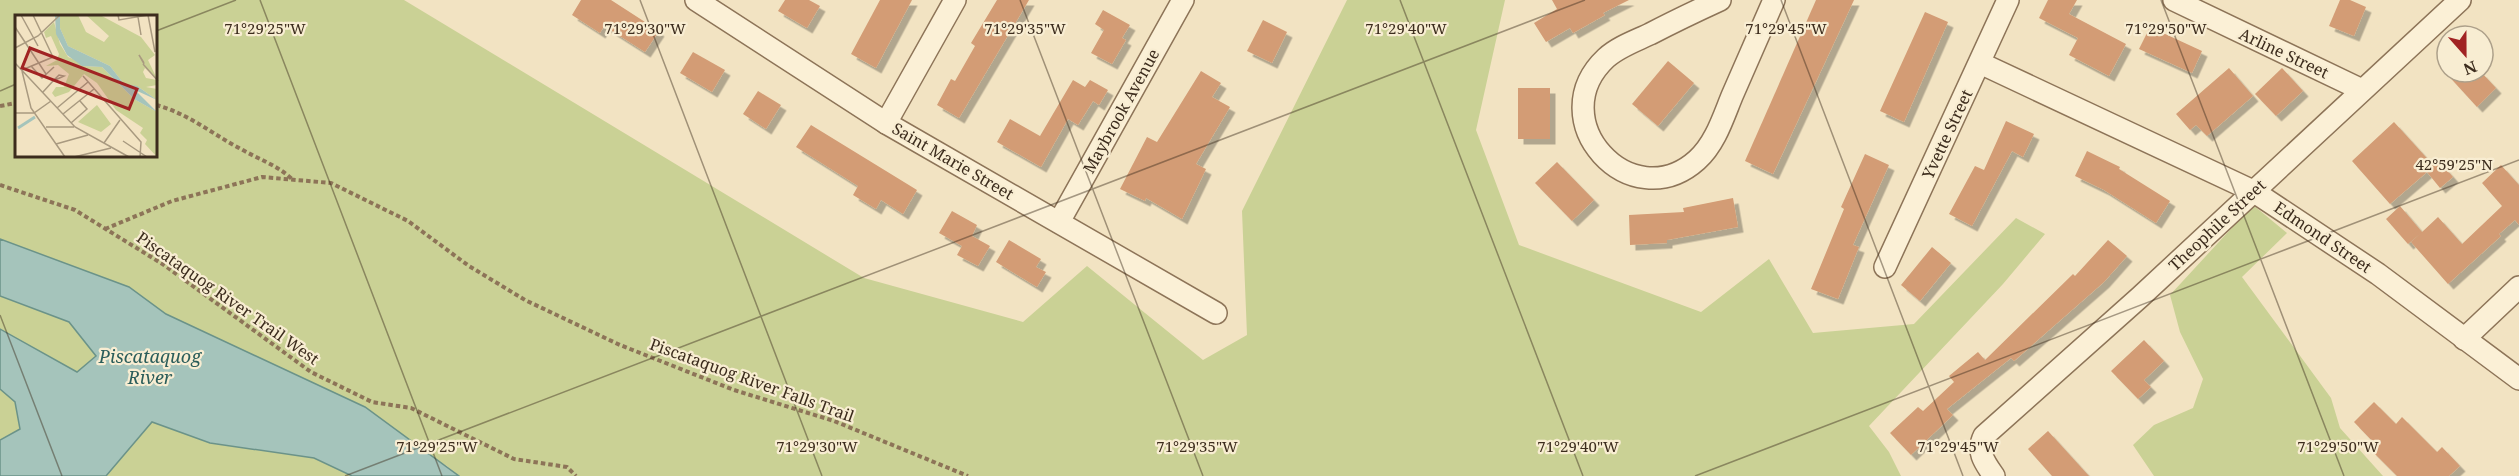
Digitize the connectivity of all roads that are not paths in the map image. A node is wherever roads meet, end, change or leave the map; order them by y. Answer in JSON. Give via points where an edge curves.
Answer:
{"nodes":[{"id":1,"x":696,"y":0,"type":"edge"},
{"id":2,"x":955,"y":0,"type":"edge"},
{"id":3,"x":1183,"y":0,"type":"edge"},
{"id":4,"x":1720,"y":0,"type":"edge"},
{"id":5,"x":1774,"y":0,"type":"edge"},
{"id":6,"x":2008,"y":0,"type":"edge"},
{"id":7,"x":2174,"y":0,"type":"edge"},
{"id":8,"x":2460,"y":0,"type":"edge"},
{"id":9,"x":727,"y":8,"type":"edge"},
{"id":10,"x":1980,"y":63,"type":"junction"},
{"id":11,"x":2362,"y":90,"type":"junction"},
{"id":12,"x":886,"y":123,"type":"junction"},
{"id":13,"x":2253,"y":190,"type":"junction"},
{"id":14,"x":1059,"y":222,"type":"junction"},
{"id":15,"x":1885,"y":267,"type":"dead end"},
{"id":16,"x":2519,"y":287,"type":"edge"},
{"id":17,"x":1216,"y":313,"type":"dead end"},
{"id":18,"x":2464,"y":339,"type":"junction"},
{"id":19,"x":2519,"y":379,"type":"edge"},
{"id":20,"x":1994,"y":476,"type":"edge"}],
"edges":[{"from":1,"to":9,"type":"street","name":"Saint Marie Street"},
{"from":2,"to":12,"type":"street"},
{"from":3,"to":14,"type":"street","name":"Maybrook Avenue"},
{"from":4,"to":5,"type":"street","via":[[1621,48],[1597,68],[1584,96],[1583,112],[1591,141],[1612,165],[1625,172],[1656,177],[1671,175],[1697,160],[1714,138]]},
{"from":6,"to":10,"type":"street","name":"Yvette Street"},
{"from":7,"to":11,"type":"street","name":"Arline Street"},
{"from":8,"to":11,"type":"street","name":"Theophile Street"},
{"from":9,"to":12,"type":"street","name":"Saint Marie Street"},
{"from":10,"to":13,"type":"street","name":"Edmond Street"},
{"from":10,"to":15,"type":"street","name":"Yvette Street"},
{"from":11,"to":13,"type":"street","name":"Theophile Street"},
{"from":12,"to":14,"type":"street","name":"Saint Marie Street"},
{"from":13,"to":18,"type":"street","name":"Edmond Street","via":[[2378,274]]},
{"from":13,"to":20,"type":"street","name":"Theophile Street","via":[[1984,436],[1980,444],[1982,459]]},
{"from":14,"to":17,"type":"street","name":"Saint Marie Street"},
{"from":16,"to":18,"type":"street"},
{"from":18,"to":19,"type":"street","name":"Edmond Street"}]}
